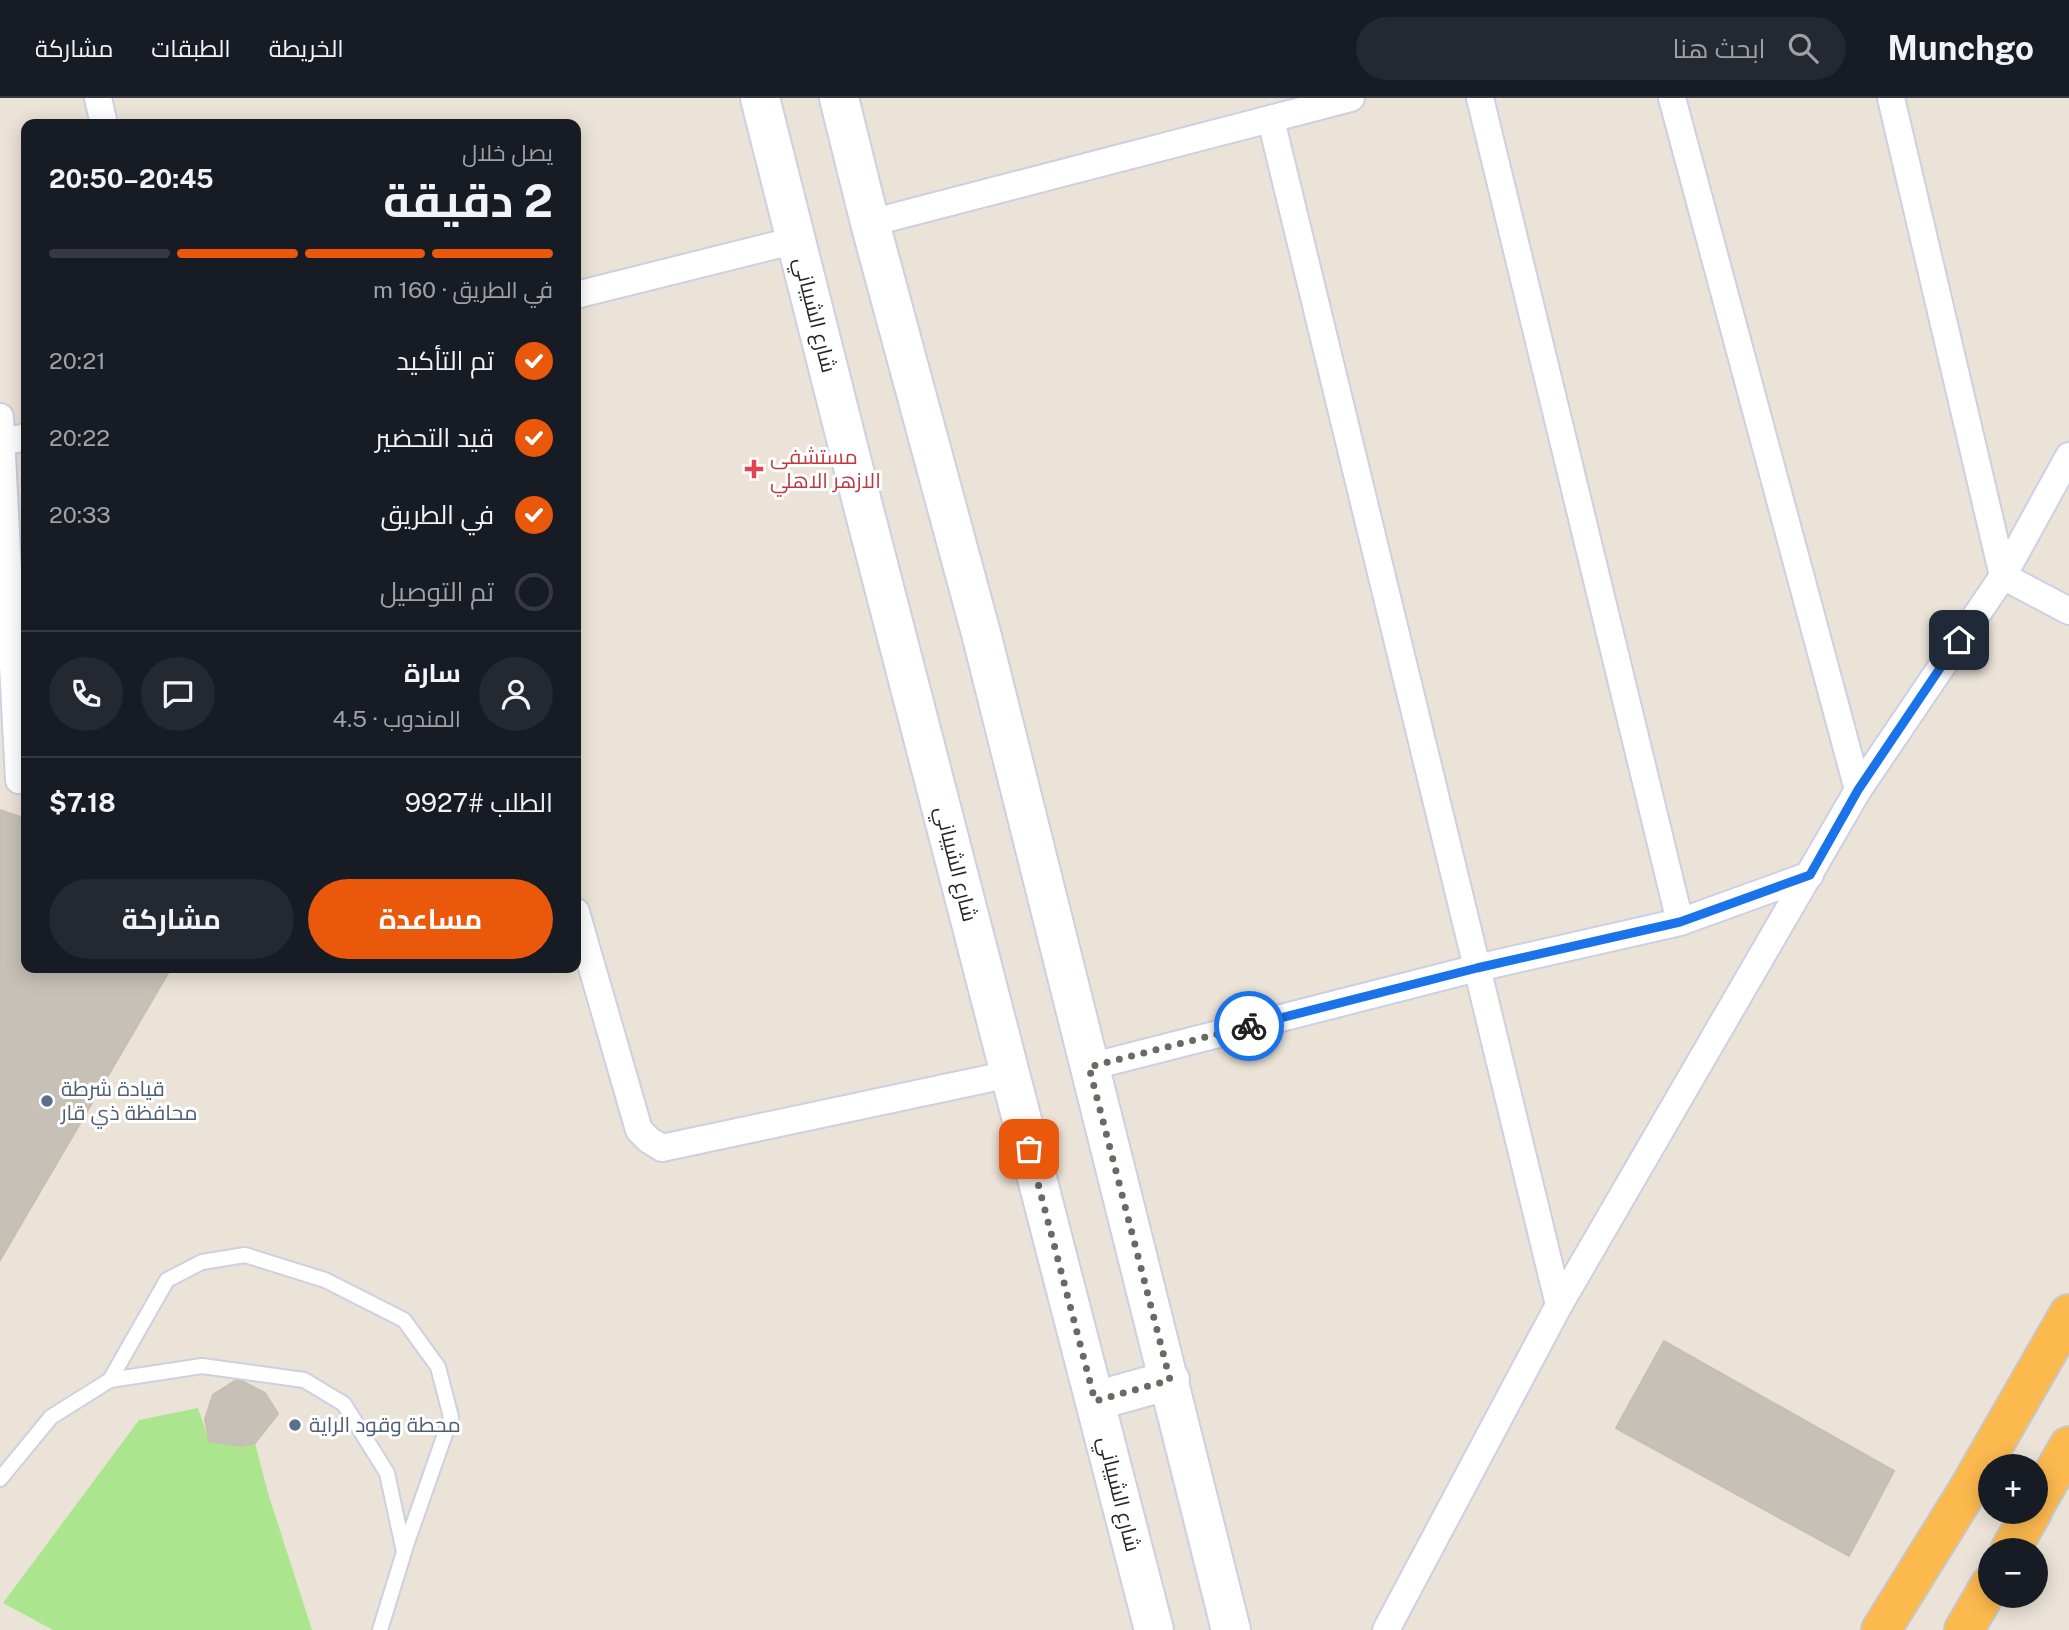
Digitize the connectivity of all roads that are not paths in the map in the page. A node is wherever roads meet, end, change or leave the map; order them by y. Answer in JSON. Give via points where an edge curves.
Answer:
{"nodes":[{"id":1,"x":98,"y":98,"type":"edge"},
{"id":2,"x":760,"y":98,"type":"edge"},
{"id":3,"x":839,"y":98,"type":"edge"},
{"id":4,"x":1351,"y":98,"type":"edge"},
{"id":5,"x":1480,"y":98,"type":"edge"},
{"id":6,"x":1672,"y":98,"type":"edge"},
{"id":7,"x":1891,"y":98,"type":"edge"},
{"id":8,"x":103,"y":119,"type":"edge"},
{"id":9,"x":1271,"y":120,"type":"junction"},
{"id":10,"x":870,"y":223,"type":"junction"},
{"id":11,"x":796,"y":240,"type":"junction"},
{"id":12,"x":581,"y":294,"type":"edge"},
{"id":13,"x":9,"y":432,"type":"edge"},
{"id":14,"x":2069,"y":456,"type":"edge"},
{"id":15,"x":2003,"y":576,"type":"junction"},
{"id":16,"x":2069,"y":611,"type":"edge"},
{"id":17,"x":19,"y":780,"type":"dead end"},
{"id":18,"x":1858,"y":790,"type":"junction"},
{"id":19,"x":1810,"y":875,"type":"junction"},
{"id":20,"x":1680,"y":922,"type":"junction"},
{"id":21,"x":581,"y":929,"type":"edge"},
{"id":22,"x":1477,"y":968,"type":"junction"},
{"id":23,"x":1089,"y":1067,"type":"junction"},
{"id":24,"x":1010,"y":1074,"type":"junction"},
{"id":25,"x":1559,"y":1305,"type":"junction"},
{"id":26,"x":2069,"y":1314,"type":"edge"},
{"id":27,"x":110,"y":1380,"type":"junction"},
{"id":28,"x":1170,"y":1380,"type":"junction"},
{"id":29,"x":1095,"y":1401,"type":"junction"},
{"id":30,"x":2069,"y":1446,"type":"edge"},
{"id":31,"x":0,"y":1479,"type":"edge"},
{"id":32,"x":2048,"y":1482,"type":"edge"},
{"id":33,"x":404,"y":1552,"type":"junction"},
{"id":34,"x":1978,"y":1607,"type":"edge"},
{"id":35,"x":380,"y":1630,"type":"edge"},
{"id":36,"x":1154,"y":1630,"type":"edge"},
{"id":37,"x":1231,"y":1630,"type":"edge"},
{"id":38,"x":1386,"y":1630,"type":"edge"},
{"id":39,"x":1881,"y":1630,"type":"edge"},
{"id":40,"x":1965,"y":1630,"type":"edge"}],
"edges":[{"from":1,"to":8,"type":"street"},
{"from":2,"to":11,"type":"main road","name":"شارع الشيباني"},
{"from":3,"to":10,"type":"main road"},
{"from":4,"to":9,"type":"street"},
{"from":5,"to":20,"type":"street"},
{"from":6,"to":18,"type":"street"},
{"from":7,"to":15,"type":"street"},
{"from":9,"to":10,"type":"street"},
{"from":9,"to":22,"type":"street"},
{"from":10,"to":23,"type":"main road","via":[[982,637]]},
{"from":11,"to":12,"type":"street"},
{"from":11,"to":24,"type":"main road","name":"شارع الشيباني"},
{"from":13,"to":17,"type":"street"},
{"from":14,"to":15,"type":"street"},
{"from":15,"to":16,"type":"street"},
{"from":15,"to":18,"type":"street"},
{"from":18,"to":19,"type":"street"},
{"from":19,"to":20,"type":"street"},
{"from":19,"to":25,"type":"street"},
{"from":20,"to":22,"type":"street"},
{"from":21,"to":24,"type":"street","via":[[639,1130],[663,1148]]},
{"from":22,"to":23,"type":"street"},
{"from":22,"to":25,"type":"street"},
{"from":23,"to":28,"type":"main road"},
{"from":24,"to":29,"type":"main road","name":"شارع الشيباني"},
{"from":25,"to":38,"type":"street"},
{"from":26,"to":39,"type":"highway"},
{"from":27,"to":31,"type":"lane","via":[[51,1417]]},
{"from":27,"to":33,"type":"lane","via":[[202,1366],[304,1380],[344,1404],[387,1474]]},
{"from":27,"to":33,"type":"lane","via":[[167,1280],[202,1262],[245,1255],[326,1280],[404,1320],[438,1367],[451,1417]]},
{"from":28,"to":29,"type":"main road"},
{"from":28,"to":37,"type":"main road"},
{"from":29,"to":36,"type":"main road","name":"شارع الشيباني"},
{"from":30,"to":32,"type":"highway"},
{"from":33,"to":35,"type":"lane"},
{"from":34,"to":40,"type":"highway"}]}
